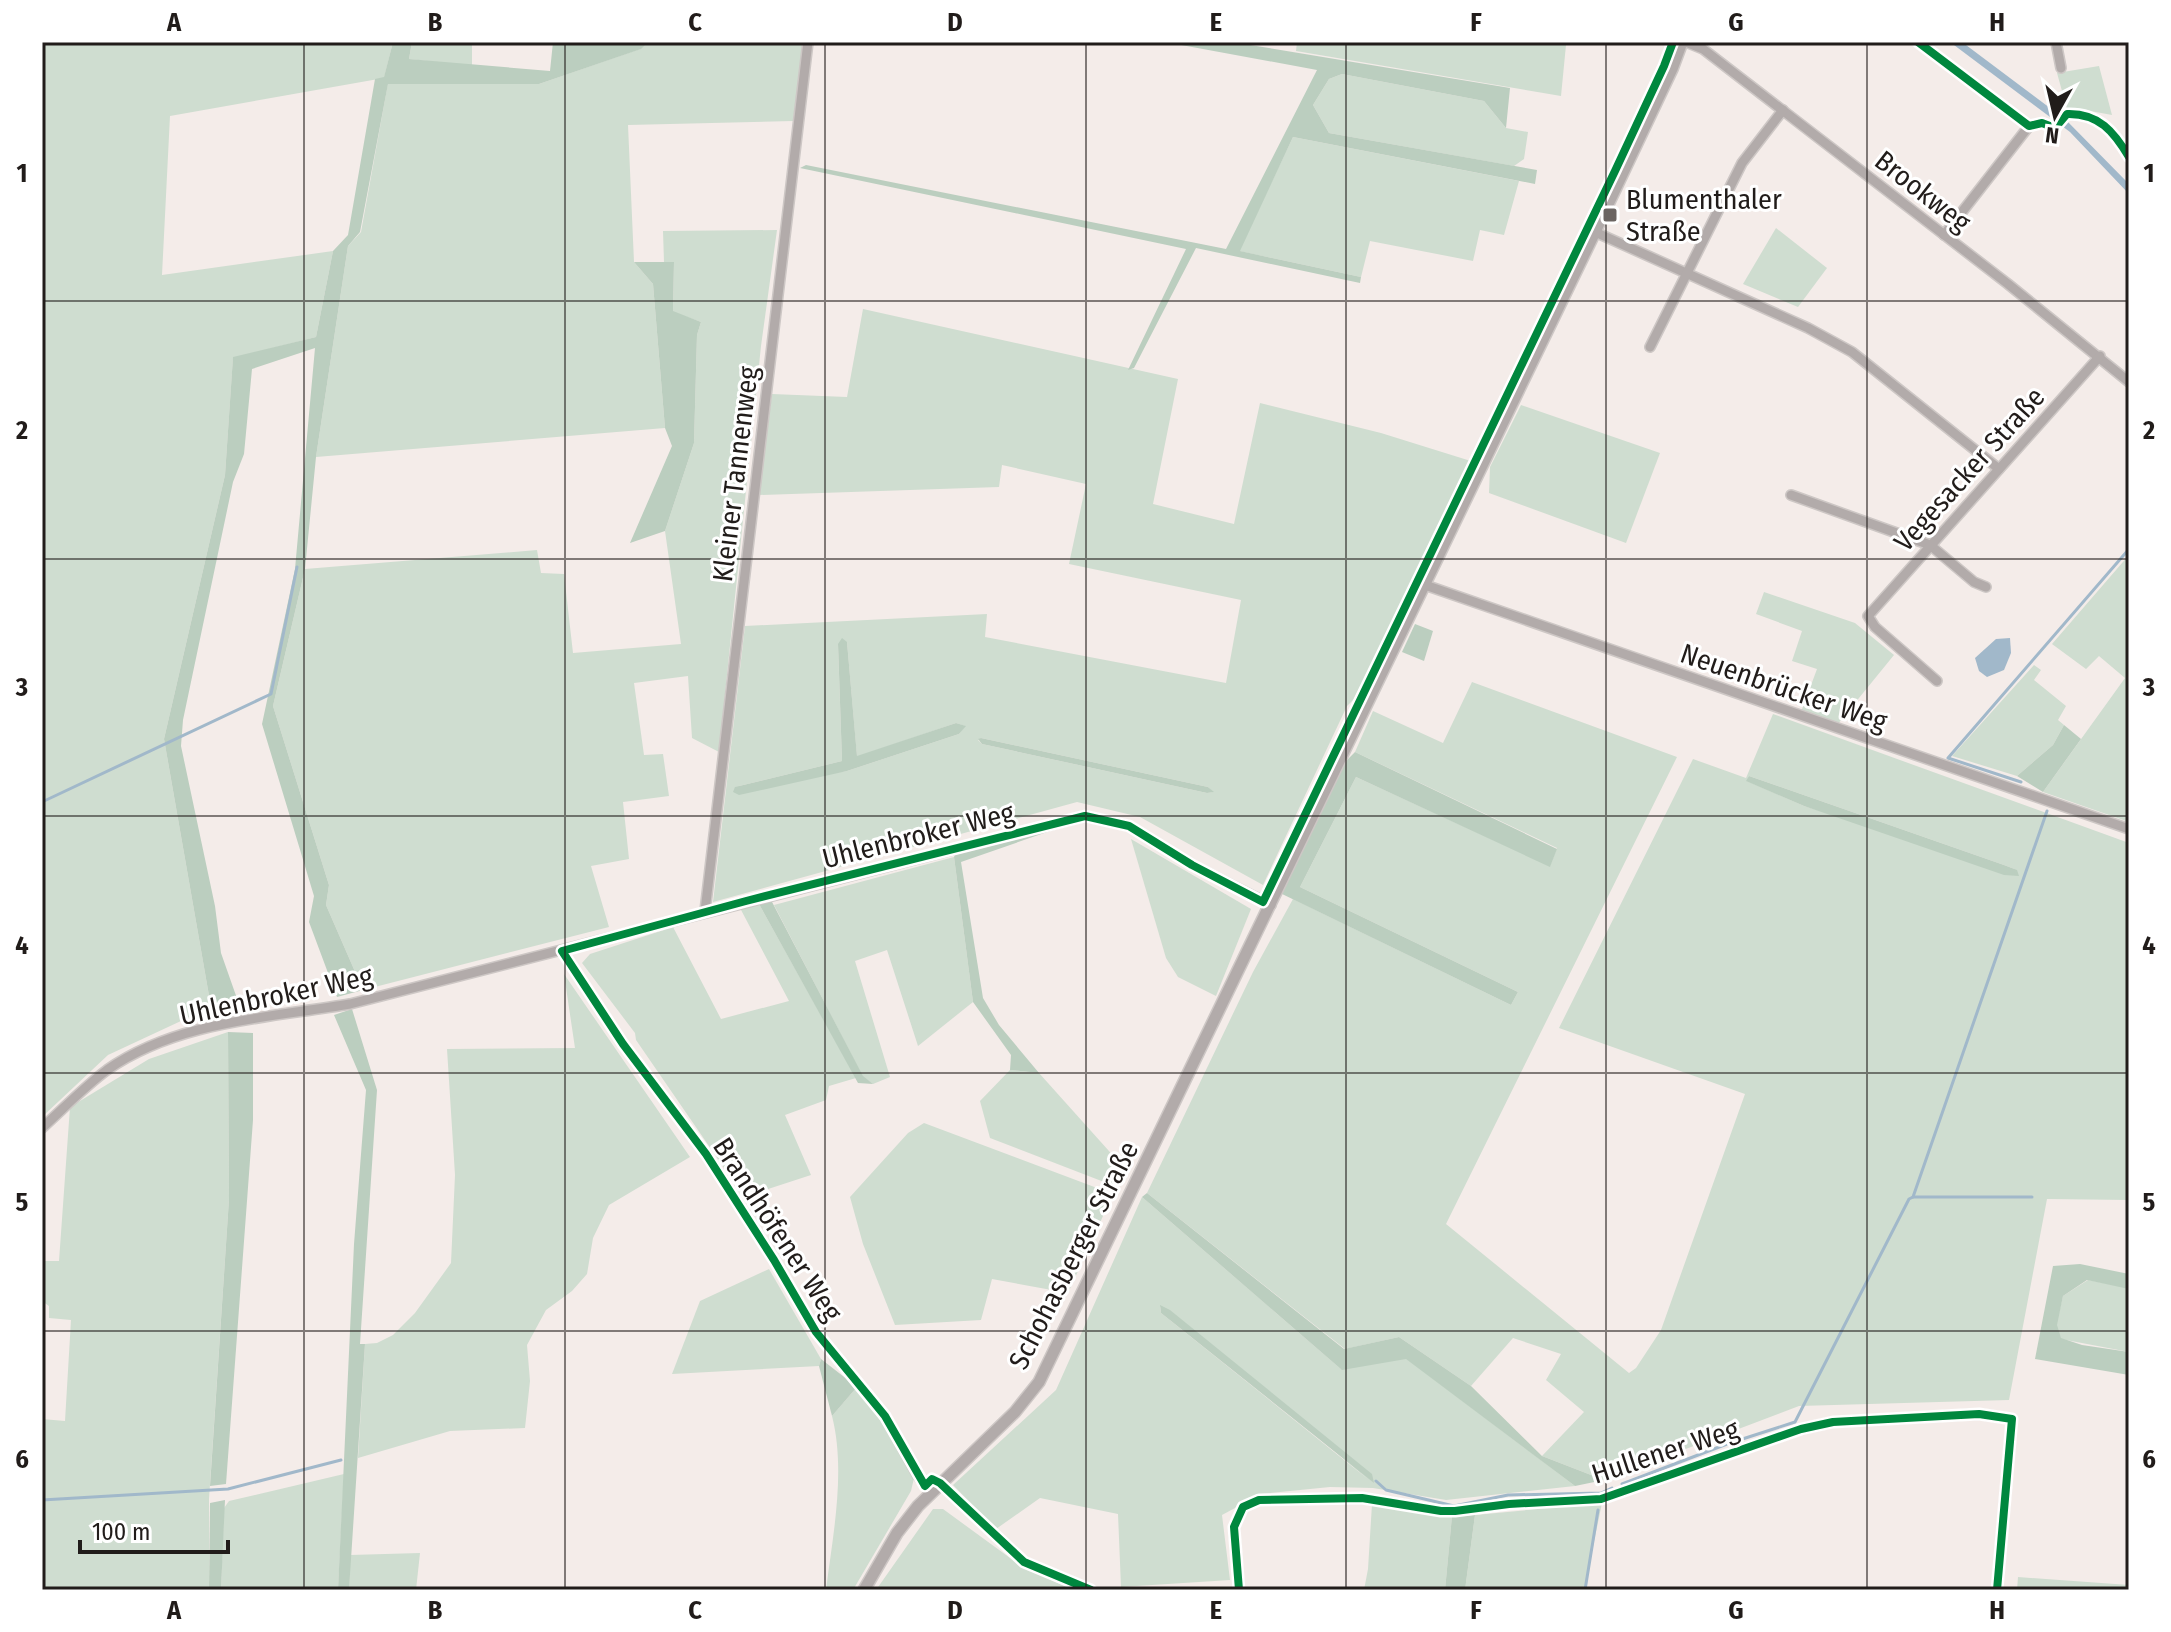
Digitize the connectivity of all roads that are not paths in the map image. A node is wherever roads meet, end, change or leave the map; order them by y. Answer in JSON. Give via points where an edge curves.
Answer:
{"nodes":[{"id":1,"x":808,"y":42,"type":"edge"},
{"id":2,"x":1684,"y":42,"type":"edge"},
{"id":3,"x":1918,"y":42,"type":"edge"},
{"id":4,"x":2056,"y":42,"type":"edge"},
{"id":5,"x":2061,"y":68,"type":"dead end"},
{"id":6,"x":1783,"y":110,"type":"junction"},
{"id":7,"x":1595,"y":232,"type":"junction"},
{"id":8,"x":1944,"y":235,"type":"junction"},
{"id":9,"x":1685,"y":274,"type":"junction"},
{"id":10,"x":1650,"y":347,"type":"dead end"},
{"id":11,"x":2100,"y":356,"type":"junction"},
{"id":12,"x":2129,"y":382,"type":"edge"},
{"id":13,"x":1999,"y":469,"type":"junction"},
{"id":14,"x":1791,"y":495,"type":"dead end"},
{"id":15,"x":1930,"y":545,"type":"junction"},
{"id":16,"x":1425,"y":585,"type":"junction"},
{"id":17,"x":1986,"y":587,"type":"dead end"},
{"id":18,"x":1937,"y":681,"type":"dead end"},
{"id":19,"x":2129,"y":829,"type":"edge"},
{"id":20,"x":1271,"y":905,"type":"junction"},
{"id":21,"x":705,"y":911,"type":"junction"},
{"id":22,"x":562,"y":951,"type":"junction"},
{"id":23,"x":42,"y":1128,"type":"edge"},
{"id":24,"x":935,"y":1488,"type":"junction"},
{"id":25,"x":864,"y":1590,"type":"edge"},
{"id":26,"x":1091,"y":1590,"type":"edge"},
{"id":27,"x":1239,"y":1590,"type":"edge"},
{"id":28,"x":1997,"y":1590,"type":"edge"}],
"edges":[{"from":1,"to":21,"type":"street","name":"Kleiner Tannenweg"},
{"from":2,"to":6,"type":"street","name":"Brookweg","via":[[1703,49]]},
{"from":2,"to":7,"type":"street","name":"Schohasberger Straße"},
{"from":3,"to":8,"type":"street","via":[[2029,126]]},
{"from":4,"to":5,"type":"street"},
{"from":6,"to":8,"type":"street","name":"Brookweg"},
{"from":6,"to":9,"type":"street","via":[[1742,163]]},
{"from":7,"to":9,"type":"street"},
{"from":7,"to":16,"type":"street","name":"Schohasberger Straße"},
{"from":8,"to":11,"type":"street","name":"Brookweg"},
{"from":9,"to":10,"type":"street"},
{"from":9,"to":13,"type":"street","via":[[1852,352]]},
{"from":11,"to":12,"type":"street","name":"Brookweg"},
{"from":11,"to":13,"type":"street","name":"Vegesacker Straße"},
{"from":13,"to":15,"type":"street","name":"Vegesacker Straße"},
{"from":14,"to":15,"type":"street"},
{"from":15,"to":17,"type":"street"},
{"from":15,"to":18,"type":"street","name":"Vegesacker Straße","via":[[1868,616]]},
{"from":16,"to":19,"type":"street","name":"Neuenbrücker Weg"},
{"from":16,"to":20,"type":"street","name":"Schohasberger Straße"},
{"from":20,"to":21,"type":"street","name":"Uhlenbroker Weg","via":[[1129,826],[1085,816]]},
{"from":20,"to":24,"type":"street","name":"Schohasberger Straße","via":[[1039,1382]]},
{"from":21,"to":22,"type":"street","name":"Uhlenbroker Weg"},
{"from":22,"to":23,"type":"street","name":"Uhlenbroker Weg","via":[[350,1004],[246,1019],[176,1037],[106,1071]]},
{"from":22,"to":24,"type":"street","name":"Brandhöfener Weg","via":[[623,1044],[706,1154],[816,1332],[885,1416],[918,1476]]},
{"from":24,"to":25,"type":"street","name":"Schohasberger Straße","via":[[897,1533]]},
{"from":24,"to":26,"type":"street","name":"Brandhöfener Weg","via":[[1024,1562]]},
{"from":27,"to":28,"type":"street","name":"Hullener Weg","via":[[1234,1527],[1243,1507],[1259,1500],[1362,1498],[1441,1511],[1601,1499],[1801,1429],[1833,1422],[1979,1414],[2012,1419]]}]}
